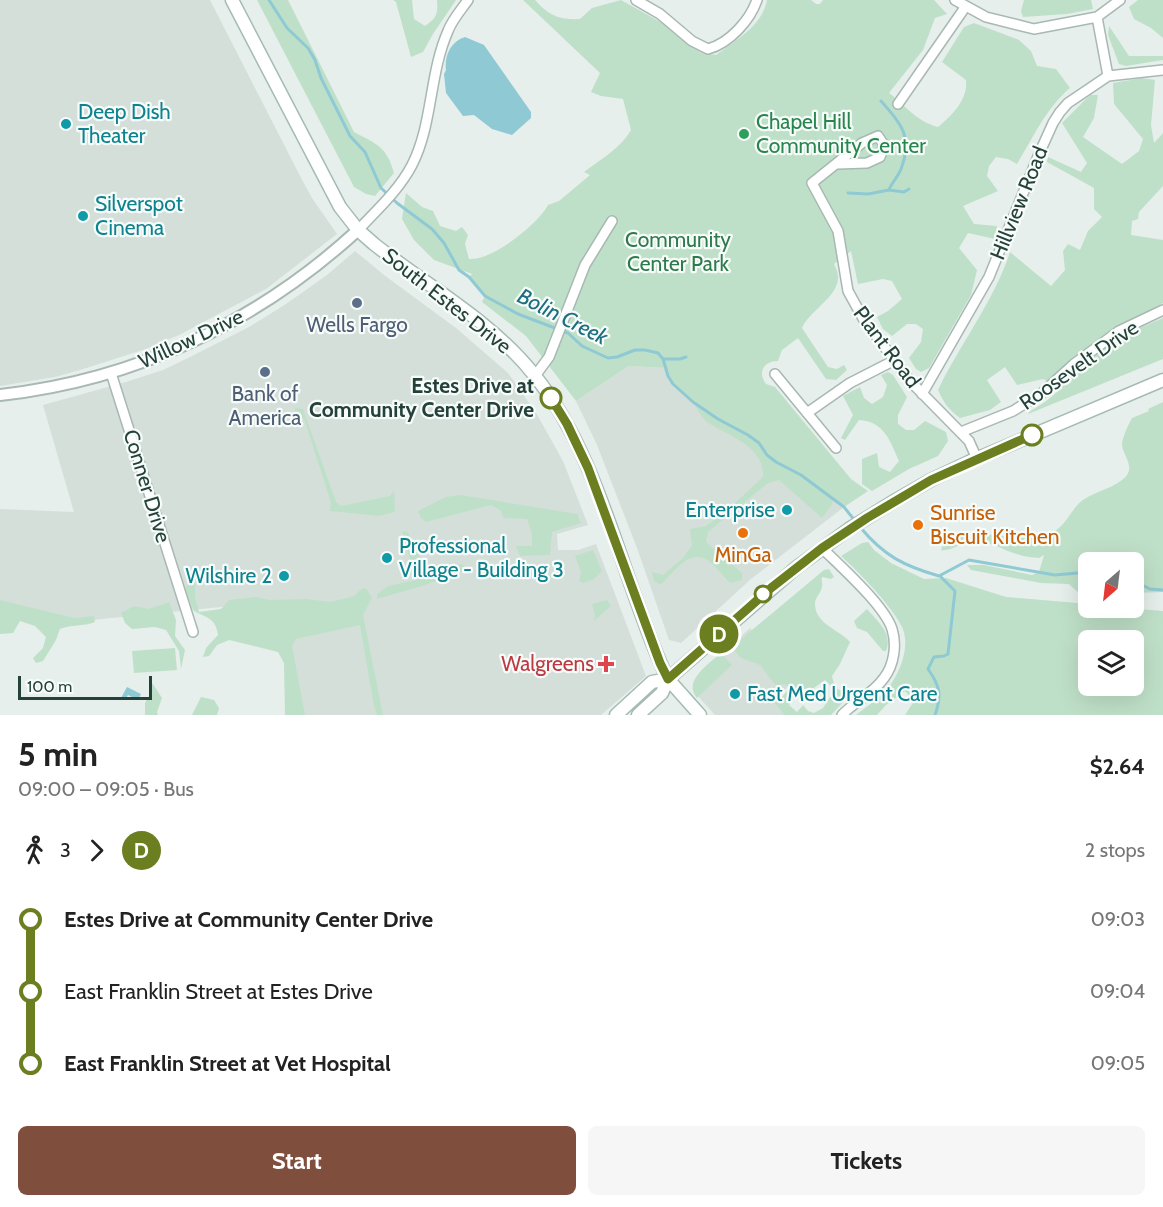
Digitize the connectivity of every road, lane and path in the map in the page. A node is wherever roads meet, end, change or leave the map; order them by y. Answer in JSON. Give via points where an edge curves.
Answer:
{"nodes":[{"id":1,"x":232,"y":0,"type":"edge"},
{"id":2,"x":468,"y":0,"type":"edge"},
{"id":3,"x":636,"y":0,"type":"edge"},
{"id":4,"x":758,"y":0,"type":"edge"},
{"id":5,"x":955,"y":0,"type":"edge"},
{"id":6,"x":1120,"y":0,"type":"edge"},
{"id":7,"x":966,"y":6,"type":"junction"},
{"id":8,"x":1097,"y":17,"type":"junction"},
{"id":9,"x":1163,"y":70,"type":"edge"},
{"id":10,"x":1108,"y":76,"type":"junction"},
{"id":11,"x":898,"y":104,"type":"dead end"},
{"id":12,"x":837,"y":164,"type":"junction"},
{"id":13,"x":612,"y":221,"type":"dead end"},
{"id":14,"x":358,"y":230,"type":"junction"},
{"id":15,"x":1163,"y":310,"type":"edge"},
{"id":16,"x":893,"y":361,"type":"junction"},
{"id":17,"x":111,"y":373,"type":"junction"},
{"id":18,"x":775,"y":374,"type":"dead end"},
{"id":19,"x":535,"y":376,"type":"junction"},
{"id":20,"x":1163,"y":380,"type":"edge"},
{"id":21,"x":922,"y":394,"type":"junction"},
{"id":22,"x":0,"y":395,"type":"edge"},
{"id":23,"x":807,"y":413,"type":"junction"},
{"id":24,"x":961,"y":432,"type":"junction"},
{"id":25,"x":836,"y":448,"type":"dead end"},
{"id":26,"x":977,"y":459,"type":"junction"},
{"id":27,"x":827,"y":544,"type":"junction"},
{"id":28,"x":193,"y":632,"type":"dead end"},
{"id":29,"x":668,"y":679,"type":"junction"},
{"id":30,"x":616,"y":715,"type":"edge"},
{"id":31,"x":638,"y":715,"type":"edge"},
{"id":32,"x":700,"y":715,"type":"edge"},
{"id":33,"x":842,"y":715,"type":"edge"}],
"edges":[{"from":1,"to":14,"type":"main road","name":"South Estes Drive","via":[[324,180]]},
{"from":2,"to":14,"type":"street","via":[[448,30],[412,165],[397,188]]},
{"from":3,"to":4,"type":"street","via":[[708,49],[738,29]]},
{"from":5,"to":7,"type":"street"},
{"from":6,"to":8,"type":"street"},
{"from":7,"to":8,"type":"street","via":[[986,18],[1034,29]]},
{"from":7,"to":11,"type":"street"},
{"from":8,"to":10,"type":"street"},
{"from":9,"to":10,"type":"street","name":"Hillview Road"},
{"from":10,"to":21,"type":"street","name":"Hillview Road","via":[[1068,103],[1053,123],[989,277]]},
{"from":12,"to":12,"type":"street","name":"Plant Road","via":[[867,163],[880,157],[884,145],[878,136],[862,143]]},
{"from":12,"to":16,"type":"street","name":"Plant Road","via":[[812,183],[838,231],[854,303]]},
{"from":13,"to":19,"type":"street","via":[[585,265],[549,357]]},
{"from":14,"to":17,"type":"street","name":"Willow Drive","via":[[306,275],[250,312],[171,351]]},
{"from":14,"to":19,"type":"main road","name":"South Estes Drive","via":[[495,335]]},
{"from":15,"to":24,"type":"street","name":"Roosevelt Drive","via":[[1119,331],[1042,393],[1013,411]]},
{"from":16,"to":21,"type":"street","name":"Plant Road"},
{"from":16,"to":23,"type":"street","via":[[850,383]]},
{"from":17,"to":22,"type":"street","name":"Willow Drive"},
{"from":17,"to":28,"type":"street","name":"Conner Drive"},
{"from":18,"to":23,"type":"street"},
{"from":19,"to":29,"type":"main road","name":"South Estes Drive","via":[[579,447]]},
{"from":20,"to":26,"type":"main road"},
{"from":21,"to":24,"type":"street","name":"Plant Road"},
{"from":23,"to":25,"type":"street"},
{"from":24,"to":26,"type":"street","name":"Plant Road"},
{"from":26,"to":27,"type":"main road","via":[[931,480]]},
{"from":27,"to":29,"type":"main road"},
{"from":27,"to":33,"type":"street","via":[[883,614],[892,628],[895,644],[884,678]]},
{"from":29,"to":30,"type":"main road","via":[[652,682]]},
{"from":29,"to":31,"type":"main road","via":[[662,693]]},
{"from":29,"to":32,"type":"main road","name":"South Estes Drive"}]}
